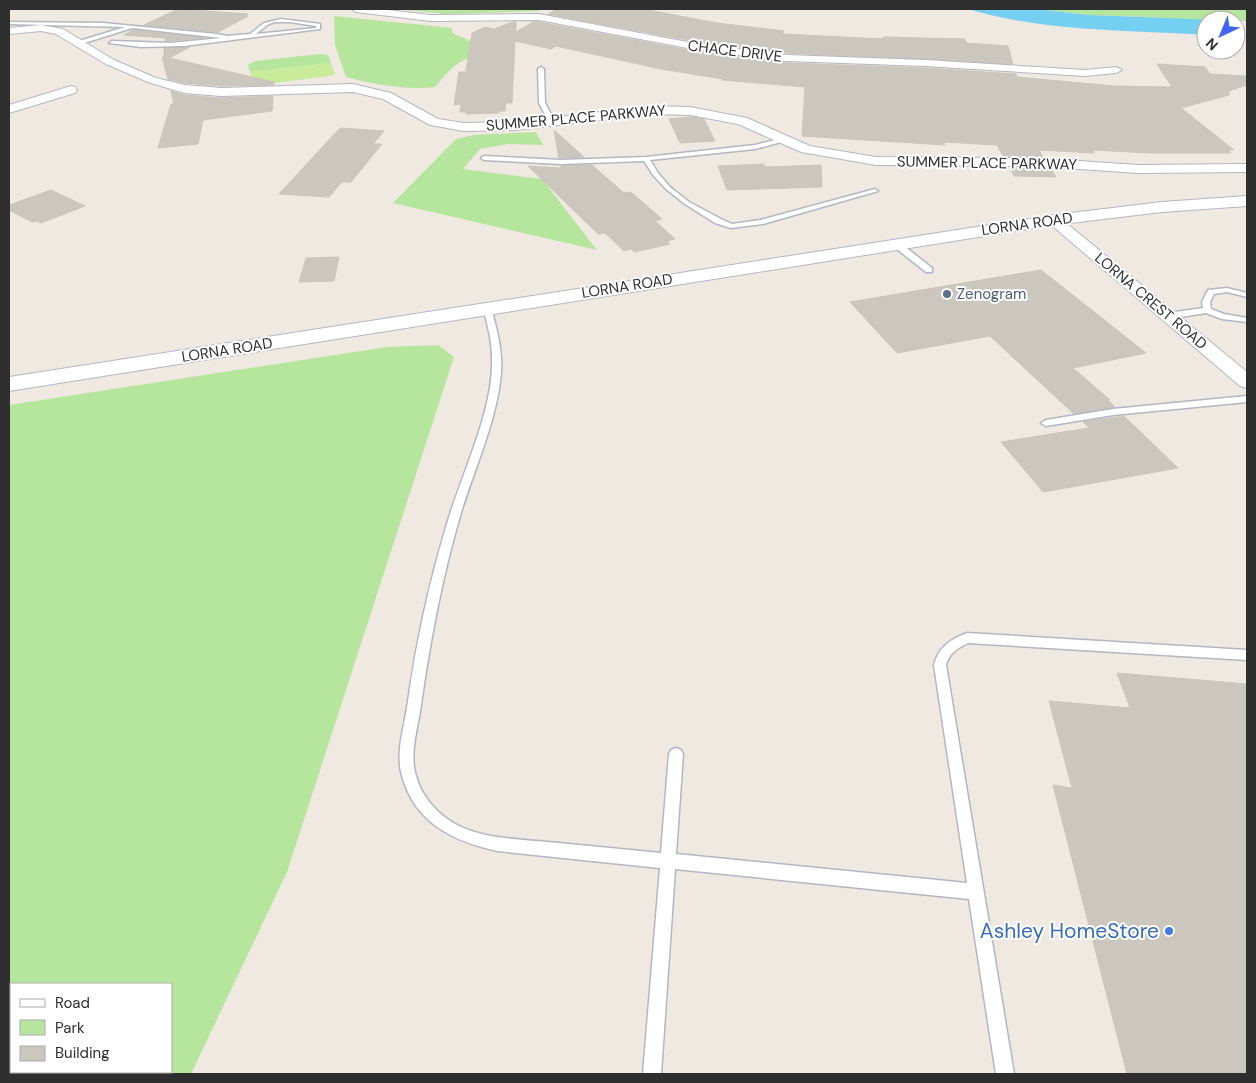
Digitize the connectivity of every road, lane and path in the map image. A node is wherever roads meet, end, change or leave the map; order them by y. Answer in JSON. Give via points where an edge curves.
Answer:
{"nodes":[{"id":1,"x":356,"y":9,"type":"edge"},
{"id":2,"x":9,"y":22,"type":"edge"},
{"id":3,"x":132,"y":26,"type":"junction"},
{"id":4,"x":9,"y":31,"type":"edge"},
{"id":5,"x":251,"y":36,"type":"junction"},
{"id":6,"x":227,"y":38,"type":"junction"},
{"id":7,"x":78,"y":42,"type":"junction"},
{"id":8,"x":112,"y":43,"type":"dead end"},
{"id":9,"x":541,"y":69,"type":"dead end"},
{"id":10,"x":1116,"y":70,"type":"dead end"},
{"id":11,"x":71,"y":90,"type":"dead end"},
{"id":12,"x":9,"y":109,"type":"edge"},
{"id":13,"x":552,"y":122,"type":"junction"},
{"id":14,"x":782,"y":140,"type":"junction"},
{"id":15,"x":484,"y":158,"type":"dead end"},
{"id":16,"x":646,"y":159,"type":"junction"},
{"id":17,"x":1247,"y":168,"type":"edge"},
{"id":18,"x":875,"y":191,"type":"dead end"},
{"id":19,"x":1247,"y":201,"type":"edge"},
{"id":20,"x":1054,"y":220,"type":"junction"},
{"id":21,"x":896,"y":244,"type":"junction"},
{"id":22,"x":929,"y":270,"type":"dead end"},
{"id":23,"x":1247,"y":295,"type":"edge"},
{"id":24,"x":487,"y":308,"type":"junction"},
{"id":25,"x":1207,"y":310,"type":"junction"},
{"id":26,"x":1168,"y":316,"type":"junction"},
{"id":27,"x":1247,"y":320,"type":"edge"},
{"id":28,"x":1247,"y":382,"type":"edge"},
{"id":29,"x":9,"y":384,"type":"edge"},
{"id":30,"x":1247,"y":399,"type":"edge"},
{"id":31,"x":1046,"y":423,"type":"dead end"},
{"id":32,"x":1247,"y":655,"type":"edge"},
{"id":33,"x":676,"y":754,"type":"dead end"},
{"id":34,"x":668,"y":861,"type":"junction"},
{"id":35,"x":976,"y":892,"type":"junction"},
{"id":36,"x":652,"y":1074,"type":"edge"},
{"id":37,"x":1005,"y":1074,"type":"edge"}],
"edges":[{"from":1,"to":10,"type":"street","name":"CHACE DRIVE","via":[[440,18],[539,17],[693,46],[786,58],[1085,73]]},
{"from":2,"to":3,"type":"lane"},
{"from":3,"to":6,"type":"lane"},
{"from":3,"to":7,"type":"lane"},
{"from":4,"to":7,"type":"street","name":"SUMMER PLACE PARKWAY","via":[[59,30]]},
{"from":5,"to":5,"type":"lane","via":[[318,29],[318,25],[270,20],[258,26]]},
{"from":5,"to":6,"type":"lane"},
{"from":6,"to":8,"type":"lane","via":[[186,44]]},
{"from":7,"to":13,"type":"street","name":"SUMMER PLACE PARKWAY","via":[[138,74],[184,89],[228,92],[352,88],[387,96],[423,118],[450,125],[516,126]]},
{"from":9,"to":13,"type":"lane","via":[[542,102]]},
{"from":11,"to":12,"type":"street"},
{"from":13,"to":14,"type":"street","name":"SUMMER PLACE PARKWAY","via":[[651,110],[690,111],[742,121]]},
{"from":14,"to":16,"type":"lane","via":[[755,148]]},
{"from":14,"to":17,"type":"street","name":"SUMMER PLACE PARKWAY","via":[[820,152],[876,161],[1035,162],[1183,170]]},
{"from":15,"to":16,"type":"lane","via":[[561,162]]},
{"from":16,"to":18,"type":"lane","via":[[668,188],[687,203],[730,226],[760,222]]},
{"from":19,"to":20,"type":"street","name":"LORNA ROAD"},
{"from":20,"to":21,"type":"street","name":"LORNA ROAD"},
{"from":20,"to":26,"type":"street","name":"LORNA CREST ROAD"},
{"from":21,"to":22,"type":"lane"},
{"from":21,"to":24,"type":"street","name":"LORNA ROAD"},
{"from":23,"to":25,"type":"lane","via":[[1228,290],[1211,292],[1206,302]]},
{"from":24,"to":29,"type":"street","name":"LORNA ROAD"},
{"from":24,"to":34,"type":"lane","via":[[496,345],[494,395],[449,534],[417,681],[408,775],[416,795],[430,814],[446,828],[469,838],[497,844]]},
{"from":25,"to":26,"type":"lane"},
{"from":25,"to":27,"type":"lane"},
{"from":26,"to":28,"type":"street","name":"LORNA CREST ROAD"},
{"from":30,"to":31,"type":"lane","via":[[1113,412]]},
{"from":32,"to":35,"type":"lane","via":[[967,638],[950,646],[942,655],[940,665]]},
{"from":33,"to":34,"type":"lane"},
{"from":34,"to":35,"type":"lane"},
{"from":34,"to":36,"type":"lane"},
{"from":35,"to":37,"type":"lane"}]}
